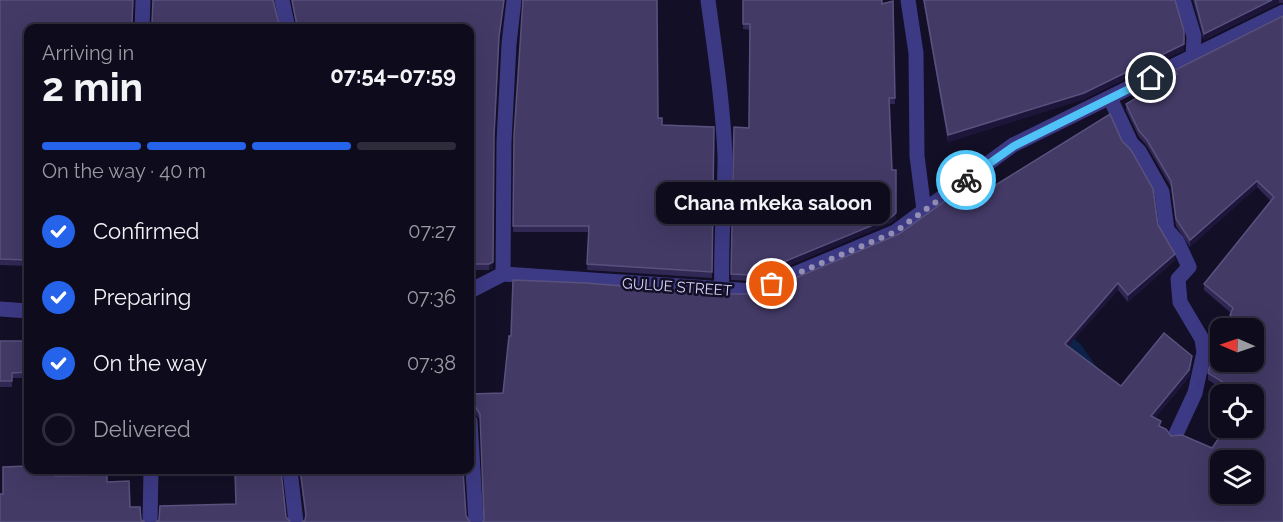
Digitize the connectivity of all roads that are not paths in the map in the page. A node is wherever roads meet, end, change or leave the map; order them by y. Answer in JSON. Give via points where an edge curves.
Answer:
{"nodes":[{"id":1,"x":143,"y":0,"type":"edge"},
{"id":2,"x":282,"y":0,"type":"edge"},
{"id":3,"x":514,"y":0,"type":"edge"},
{"id":4,"x":708,"y":0,"type":"edge"},
{"id":5,"x":908,"y":0,"type":"edge"},
{"id":6,"x":1183,"y":0,"type":"edge"},
{"id":7,"x":1281,"y":8,"type":"edge"},
{"id":8,"x":142,"y":24,"type":"edge"},
{"id":9,"x":287,"y":24,"type":"edge"},
{"id":10,"x":1193,"y":58,"type":"junction"},
{"id":11,"x":1110,"y":98,"type":"junction"},
{"id":12,"x":924,"y":210,"type":"junction"},
{"id":13,"x":503,"y":274,"type":"junction"},
{"id":14,"x":474,"y":289,"type":"edge"},
{"id":15,"x":722,"y":291,"type":"junction"},
{"id":16,"x":0,"y":309,"type":"edge"},
{"id":17,"x":24,"y":311,"type":"edge"},
{"id":18,"x":1176,"y":434,"type":"edge"},
{"id":19,"x":152,"y":474,"type":"edge"},
{"id":20,"x":290,"y":474,"type":"edge"},
{"id":21,"x":473,"y":474,"type":"edge"},
{"id":22,"x":150,"y":522,"type":"edge"},
{"id":23,"x":296,"y":522,"type":"edge"},
{"id":24,"x":476,"y":522,"type":"edge"}],
"edges":[{"from":1,"to":8,"type":"street"},
{"from":2,"to":9,"type":"street"},
{"from":3,"to":13,"type":"street","via":[[504,142]]},
{"from":4,"to":15,"type":"street","via":[[724,157]]},
{"from":5,"to":12,"type":"street"},
{"from":6,"to":10,"type":"street","via":[[1194,36]]},
{"from":7,"to":10,"type":"street","name":"GULUE STREET"},
{"from":10,"to":11,"type":"street","name":"GULUE STREET"},
{"from":11,"to":12,"type":"street","name":"GULUE STREET","via":[[1014,146]]},
{"from":11,"to":18,"type":"street","via":[[1131,143],[1162,192],[1167,230],[1189,267],[1178,279],[1180,302],[1202,339],[1204,352],[1195,393]]},
{"from":12,"to":15,"type":"street","name":"GULUE STREET","via":[[910,223],[754,291]]},
{"from":13,"to":14,"type":"street"},
{"from":13,"to":15,"type":"street","name":"GULUE STREET"},
{"from":16,"to":17,"type":"street"},
{"from":19,"to":22,"type":"street"},
{"from":20,"to":23,"type":"street"},
{"from":21,"to":24,"type":"street"}]}
